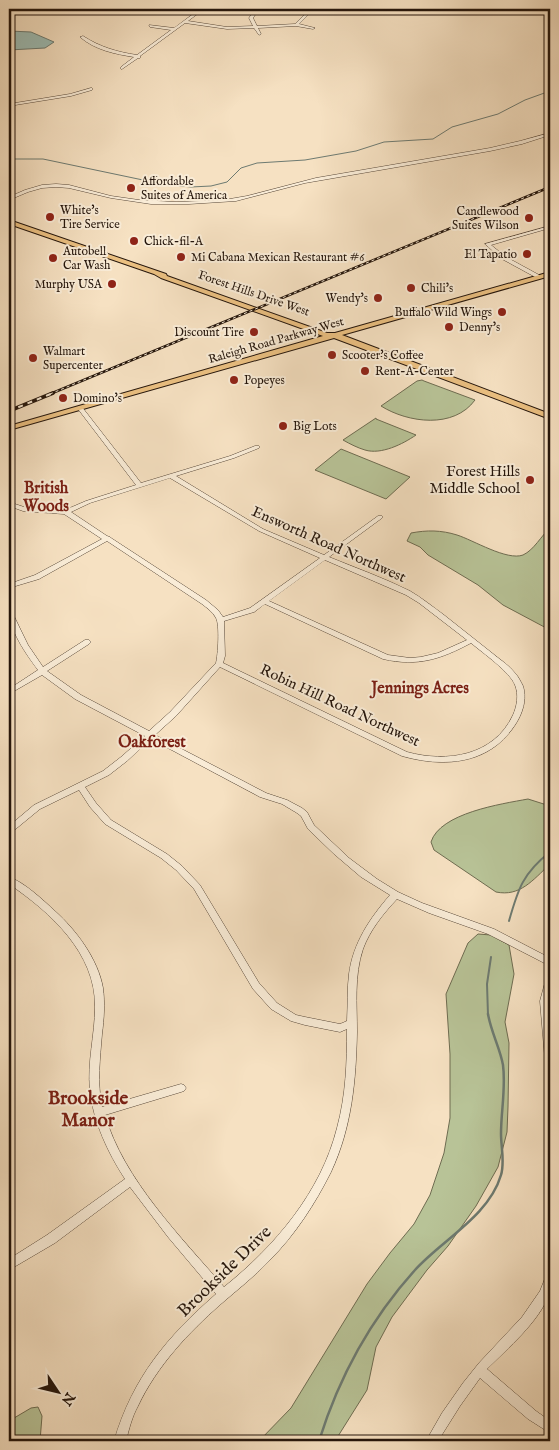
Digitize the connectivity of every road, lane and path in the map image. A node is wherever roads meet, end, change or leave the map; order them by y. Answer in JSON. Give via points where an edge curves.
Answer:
{"nodes":[{"id":1,"x":202,"y":9,"type":"edge"},
{"id":2,"x":257,"y":9,"type":"edge"},
{"id":3,"x":312,"y":9,"type":"edge"},
{"id":4,"x":185,"y":22,"type":"junction"},
{"id":5,"x":296,"y":25,"type":"junction"},
{"id":6,"x":150,"y":26,"type":"dead end"},
{"id":7,"x":255,"y":28,"type":"junction"},
{"id":8,"x":313,"y":28,"type":"dead end"},
{"id":9,"x":174,"y":29,"type":"junction"},
{"id":10,"x":259,"y":34,"type":"dead end"},
{"id":11,"x":82,"y":37,"type":"dead end"},
{"id":12,"x":139,"y":56,"type":"junction"},
{"id":13,"x":122,"y":68,"type":"dead end"},
{"id":14,"x":91,"y":89,"type":"dead end"},
{"id":15,"x":9,"y":105,"type":"edge"},
{"id":16,"x":550,"y":134,"type":"edge"},
{"id":17,"x":9,"y":199,"type":"edge"},
{"id":18,"x":9,"y":222,"type":"edge"},
{"id":19,"x":550,"y":227,"type":"edge"},
{"id":20,"x":550,"y":274,"type":"edge"},
{"id":21,"x":539,"y":277,"type":"junction"},
{"id":22,"x":334,"y":335,"type":"junction"},
{"id":23,"x":80,"y":408,"type":"junction"},
{"id":24,"x":550,"y":417,"type":"edge"},
{"id":25,"x":9,"y":428,"type":"edge"},
{"id":26,"x":258,"y":447,"type":"dead end"},
{"id":27,"x":171,"y":476,"type":"junction"},
{"id":28,"x":140,"y":486,"type":"junction"},
{"id":29,"x":9,"y":504,"type":"edge"},
{"id":30,"x":66,"y":512,"type":"junction"},
{"id":31,"x":380,"y":517,"type":"dead end"},
{"id":32,"x":108,"y":538,"type":"junction"},
{"id":33,"x":324,"y":556,"type":"junction"},
{"id":34,"x":9,"y":586,"type":"edge"},
{"id":35,"x":264,"y":601,"type":"junction"},
{"id":36,"x":9,"y":612,"type":"edge"},
{"id":37,"x":221,"y":620,"type":"junction"},
{"id":38,"x":472,"y":640,"type":"junction"},
{"id":39,"x":87,"y":642,"type":"dead end"},
{"id":40,"x":219,"y":664,"type":"junction"},
{"id":41,"x":43,"y":672,"type":"junction"},
{"id":42,"x":9,"y":692,"type":"edge"},
{"id":43,"x":151,"y":735,"type":"junction"},
{"id":44,"x":80,"y":785,"type":"junction"},
{"id":45,"x":9,"y":830,"type":"edge"},
{"id":46,"x":9,"y":880,"type":"edge"},
{"id":47,"x":395,"y":895,"type":"junction"},
{"id":48,"x":550,"y":962,"type":"edge"},
{"id":49,"x":550,"y":979,"type":"edge"},
{"id":50,"x":352,"y":1023,"type":"junction"},
{"id":51,"x":550,"y":1059,"type":"edge"},
{"id":52,"x":181,"y":1088,"type":"dead end"},
{"id":53,"x":99,"y":1112,"type":"junction"},
{"id":54,"x":131,"y":1180,"type":"junction"},
{"id":55,"x":9,"y":1265,"type":"edge"},
{"id":56,"x":550,"y":1280,"type":"edge"},
{"id":57,"x":224,"y":1295,"type":"junction"},
{"id":58,"x":480,"y":1370,"type":"junction"},
{"id":59,"x":550,"y":1427,"type":"edge"},
{"id":60,"x":120,"y":1441,"type":"edge"},
{"id":61,"x":432,"y":1441,"type":"edge"}],
"edges":[{"from":1,"to":4,"type":"street"},
{"from":2,"to":7,"type":"street","via":[[251,18]]},
{"from":3,"to":5,"type":"street"},
{"from":4,"to":7,"type":"street"},
{"from":4,"to":9,"type":"street"},
{"from":5,"to":7,"type":"street"},
{"from":5,"to":8,"type":"street"},
{"from":6,"to":9,"type":"street"},
{"from":7,"to":10,"type":"street"},
{"from":9,"to":12,"type":"street"},
{"from":11,"to":12,"type":"street","via":[[115,52]]},
{"from":12,"to":13,"type":"street"},
{"from":14,"to":15,"type":"street"},
{"from":16,"to":17,"type":"street","via":[[508,146],[400,167],[314,179],[224,201],[134,201],[55,184],[33,187]]},
{"from":18,"to":22,"type":"main road","name":"Forest Hills Drive West","via":[[260,313]]},
{"from":19,"to":21,"type":"street","via":[[486,244]]},
{"from":20,"to":21,"type":"main road","name":"Raleigh Road Parkway West"},
{"from":21,"to":22,"type":"main road","name":"Raleigh Road Parkway West"},
{"from":22,"to":23,"type":"main road","name":"Raleigh Road Parkway West"},
{"from":22,"to":24,"type":"main road","name":"Forest Hills Drive West"},
{"from":23,"to":25,"type":"main road","name":"Raleigh Road Parkway West"},
{"from":23,"to":28,"type":"street"},
{"from":26,"to":27,"type":"street"},
{"from":27,"to":28,"type":"street"},
{"from":27,"to":33,"type":"street","name":"Ensworth Road Northwest","via":[[261,530]]},
{"from":28,"to":30,"type":"street"},
{"from":29,"to":30,"type":"street","via":[[23,510]]},
{"from":30,"to":32,"type":"street"},
{"from":31,"to":33,"type":"street"},
{"from":32,"to":34,"type":"street","via":[[36,577]]},
{"from":32,"to":37,"type":"street","via":[[204,602]]},
{"from":33,"to":35,"type":"street"},
{"from":33,"to":38,"type":"street","name":"Ensworth Road Northwest","via":[[421,600]]},
{"from":35,"to":37,"type":"street","via":[[245,613]]},
{"from":35,"to":38,"type":"street","via":[[399,660],[429,660]]},
{"from":36,"to":41,"type":"street","via":[[25,646]]},
{"from":37,"to":40,"type":"street"},
{"from":38,"to":40,"type":"street","name":"Robin Hill Road Northwest","via":[[515,677],[521,686],[522,698],[513,721],[495,743],[476,754],[454,759],[428,760],[405,754]]},
{"from":39,"to":41,"type":"street"},
{"from":40,"to":43,"type":"street"},
{"from":41,"to":42,"type":"street"},
{"from":41,"to":43,"type":"street","via":[[78,697]]},
{"from":43,"to":44,"type":"street","via":[[106,773]]},
{"from":43,"to":47,"type":"street","via":[[263,795],[295,808],[340,855]]},
{"from":44,"to":45,"type":"street","via":[[37,807]]},
{"from":44,"to":50,"type":"street","via":[[108,822],[164,856],[192,882],[256,986],[274,1006],[305,1021],[340,1028]]},
{"from":46,"to":53,"type":"street","via":[[42,903],[65,925],[98,979],[100,1007],[93,1065]]},
{"from":47,"to":48,"type":"street","via":[[493,932]]},
{"from":47,"to":50,"type":"street","name":"Brookside Drive","via":[[370,925],[356,959],[352,980]]},
{"from":49,"to":51,"type":"street","via":[[544,1001]]},
{"from":50,"to":57,"type":"street","name":"Brookside Drive","via":[[348,1106],[337,1148],[303,1213],[281,1242]]},
{"from":52,"to":53,"type":"street"},
{"from":53,"to":54,"type":"street"},
{"from":54,"to":55,"type":"street","via":[[51,1239]]},
{"from":54,"to":57,"type":"street"},
{"from":56,"to":58,"type":"street","via":[[542,1302]]},
{"from":57,"to":60,"type":"street","name":"Brookside Drive","via":[[185,1331],[156,1367],[127,1419]]},
{"from":58,"to":59,"type":"street"},
{"from":58,"to":61,"type":"street"}]}
